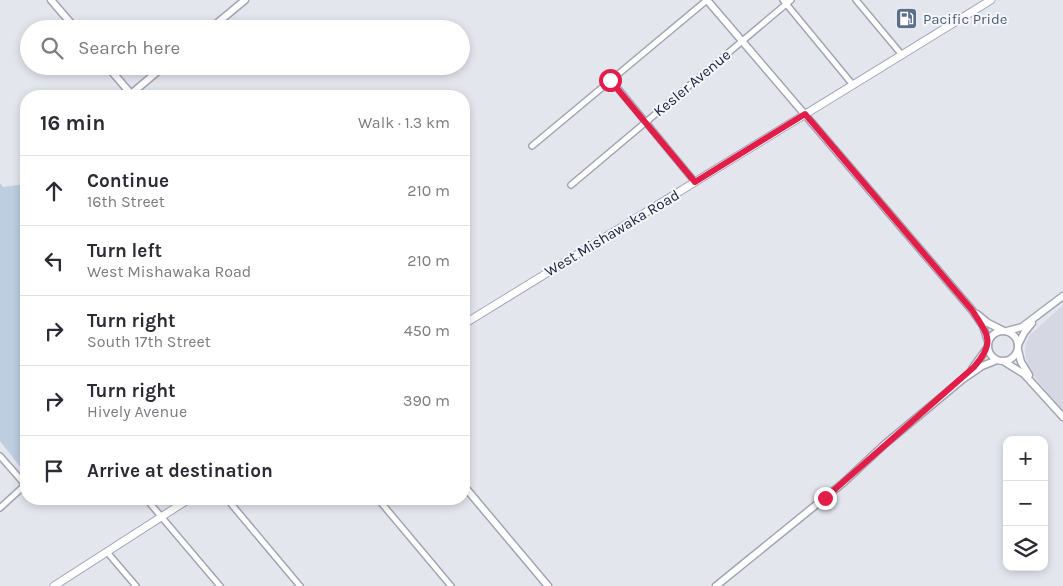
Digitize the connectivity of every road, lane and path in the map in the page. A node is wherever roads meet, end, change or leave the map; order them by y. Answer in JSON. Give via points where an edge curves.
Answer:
{"nodes":[{"id":1,"x":245,"y":0,"type":"edge"},
{"id":2,"x":707,"y":0,"type":"edge"},
{"id":3,"x":856,"y":0,"type":"edge"},
{"id":4,"x":991,"y":0,"type":"edge"},
{"id":5,"x":54,"y":1,"type":"edge"},
{"id":6,"x":786,"y":1,"type":"edge"},
{"id":7,"x":69,"y":20,"type":"edge"},
{"id":8,"x":221,"y":20,"type":"edge"},
{"id":9,"x":742,"y":41,"type":"junction"},
{"id":10,"x":902,"y":55,"type":"junction"},
{"id":11,"x":115,"y":75,"type":"edge"},
{"id":12,"x":154,"y":75,"type":"edge"},
{"id":13,"x":610,"y":80,"type":"junction"},
{"id":14,"x":853,"y":85,"type":"junction"},
{"id":15,"x":128,"y":90,"type":"edge"},
{"id":16,"x":138,"y":90,"type":"edge"},
{"id":17,"x":805,"y":114,"type":"junction"},
{"id":18,"x":646,"y":122,"type":"junction"},
{"id":19,"x":532,"y":146,"type":"dead end"},
{"id":20,"x":695,"y":182,"type":"junction"},
{"id":21,"x":571,"y":186,"type":"dead end"},
{"id":22,"x":1063,"y":296,"type":"edge"},
{"id":23,"x":972,"y":310,"type":"junction"},
{"id":24,"x":1041,"y":314,"type":"junction"},
{"id":25,"x":470,"y":320,"type":"edge"},
{"id":26,"x":1005,"y":330,"type":"junction"},
{"id":27,"x":988,"y":344,"type":"junction"},
{"id":28,"x":1018,"y":346,"type":"junction"},
{"id":29,"x":1000,"y":360,"type":"junction"},
{"id":30,"x":963,"y":379,"type":"junction"},
{"id":31,"x":1036,"y":386,"type":"junction"},
{"id":32,"x":1063,"y":417,"type":"edge"},
{"id":33,"x":0,"y":456,"type":"edge"},
{"id":34,"x":20,"y":479,"type":"edge"},
{"id":35,"x":20,"y":490,"type":"edge"},
{"id":36,"x":470,"y":493,"type":"edge"},
{"id":37,"x":151,"y":505,"type":"edge"},
{"id":38,"x":180,"y":505,"type":"edge"},
{"id":39,"x":232,"y":505,"type":"edge"},
{"id":40,"x":383,"y":505,"type":"edge"},
{"id":41,"x":0,"y":508,"type":"edge"},
{"id":42,"x":161,"y":517,"type":"junction"},
{"id":43,"x":107,"y":552,"type":"junction"},
{"id":44,"x":54,"y":586,"type":"edge"},
{"id":45,"x":136,"y":586,"type":"edge"},
{"id":46,"x":220,"y":586,"type":"edge"},
{"id":47,"x":300,"y":586,"type":"edge"},
{"id":48,"x":451,"y":586,"type":"edge"},
{"id":49,"x":548,"y":586,"type":"edge"},
{"id":50,"x":716,"y":586,"type":"edge"}],
"edges":[{"from":1,"to":8,"type":"street"},
{"from":2,"to":9,"type":"street"},
{"from":2,"to":13,"type":"street"},
{"from":3,"to":10,"type":"street"},
{"from":4,"to":10,"type":"main road","name":"West Mishawaka Road"},
{"from":5,"to":7,"type":"street"},
{"from":6,"to":9,"type":"street","name":"Kesler Avenue"},
{"from":6,"to":14,"type":"street"},
{"from":9,"to":17,"type":"street"},
{"from":9,"to":18,"type":"street","name":"Kesler Avenue"},
{"from":10,"to":14,"type":"main road","name":"West Mishawaka Road"},
{"from":11,"to":15,"type":"street"},
{"from":12,"to":16,"type":"street"},
{"from":13,"to":18,"type":"street"},
{"from":13,"to":19,"type":"street"},
{"from":14,"to":17,"type":"main road","name":"West Mishawaka Road"},
{"from":17,"to":20,"type":"main road","name":"West Mishawaka Road"},
{"from":17,"to":23,"type":"street"},
{"from":18,"to":20,"type":"street"},
{"from":18,"to":21,"type":"street","name":"Kesler Avenue"},
{"from":20,"to":25,"type":"main road","name":"West Mishawaka Road"},
{"from":22,"to":24,"type":"street"},
{"from":23,"to":26,"type":"street","via":[[988,323]]},
{"from":23,"to":27,"type":"street","via":[[984,329]]},
{"from":24,"to":26,"type":"street","via":[[1022,327]]},
{"from":24,"to":28,"type":"street"},
{"from":26,"to":27,"type":"street","via":[[995,333]]},
{"from":26,"to":28,"type":"street","via":[[1014,335]]},
{"from":27,"to":29,"type":"street","via":[[992,356]]},
{"from":27,"to":30,"type":"street","via":[[979,362]]},
{"from":28,"to":29,"type":"street","via":[[1014,357]]},
{"from":28,"to":31,"type":"street","via":[[1021,362]]},
{"from":29,"to":30,"type":"street","via":[[982,366]]},
{"from":29,"to":31,"type":"street","via":[[1020,371]]},
{"from":30,"to":50,"type":"street","via":[[843,483]]},
{"from":31,"to":32,"type":"street"},
{"from":33,"to":34,"type":"street"},
{"from":35,"to":41,"type":"street"},
{"from":36,"to":49,"type":"street"},
{"from":37,"to":42,"type":"street"},
{"from":38,"to":42,"type":"main road"},
{"from":39,"to":47,"type":"street"},
{"from":40,"to":48,"type":"street"},
{"from":42,"to":43,"type":"main road"},
{"from":42,"to":46,"type":"street"},
{"from":43,"to":44,"type":"main road"},
{"from":43,"to":45,"type":"street"}]}
